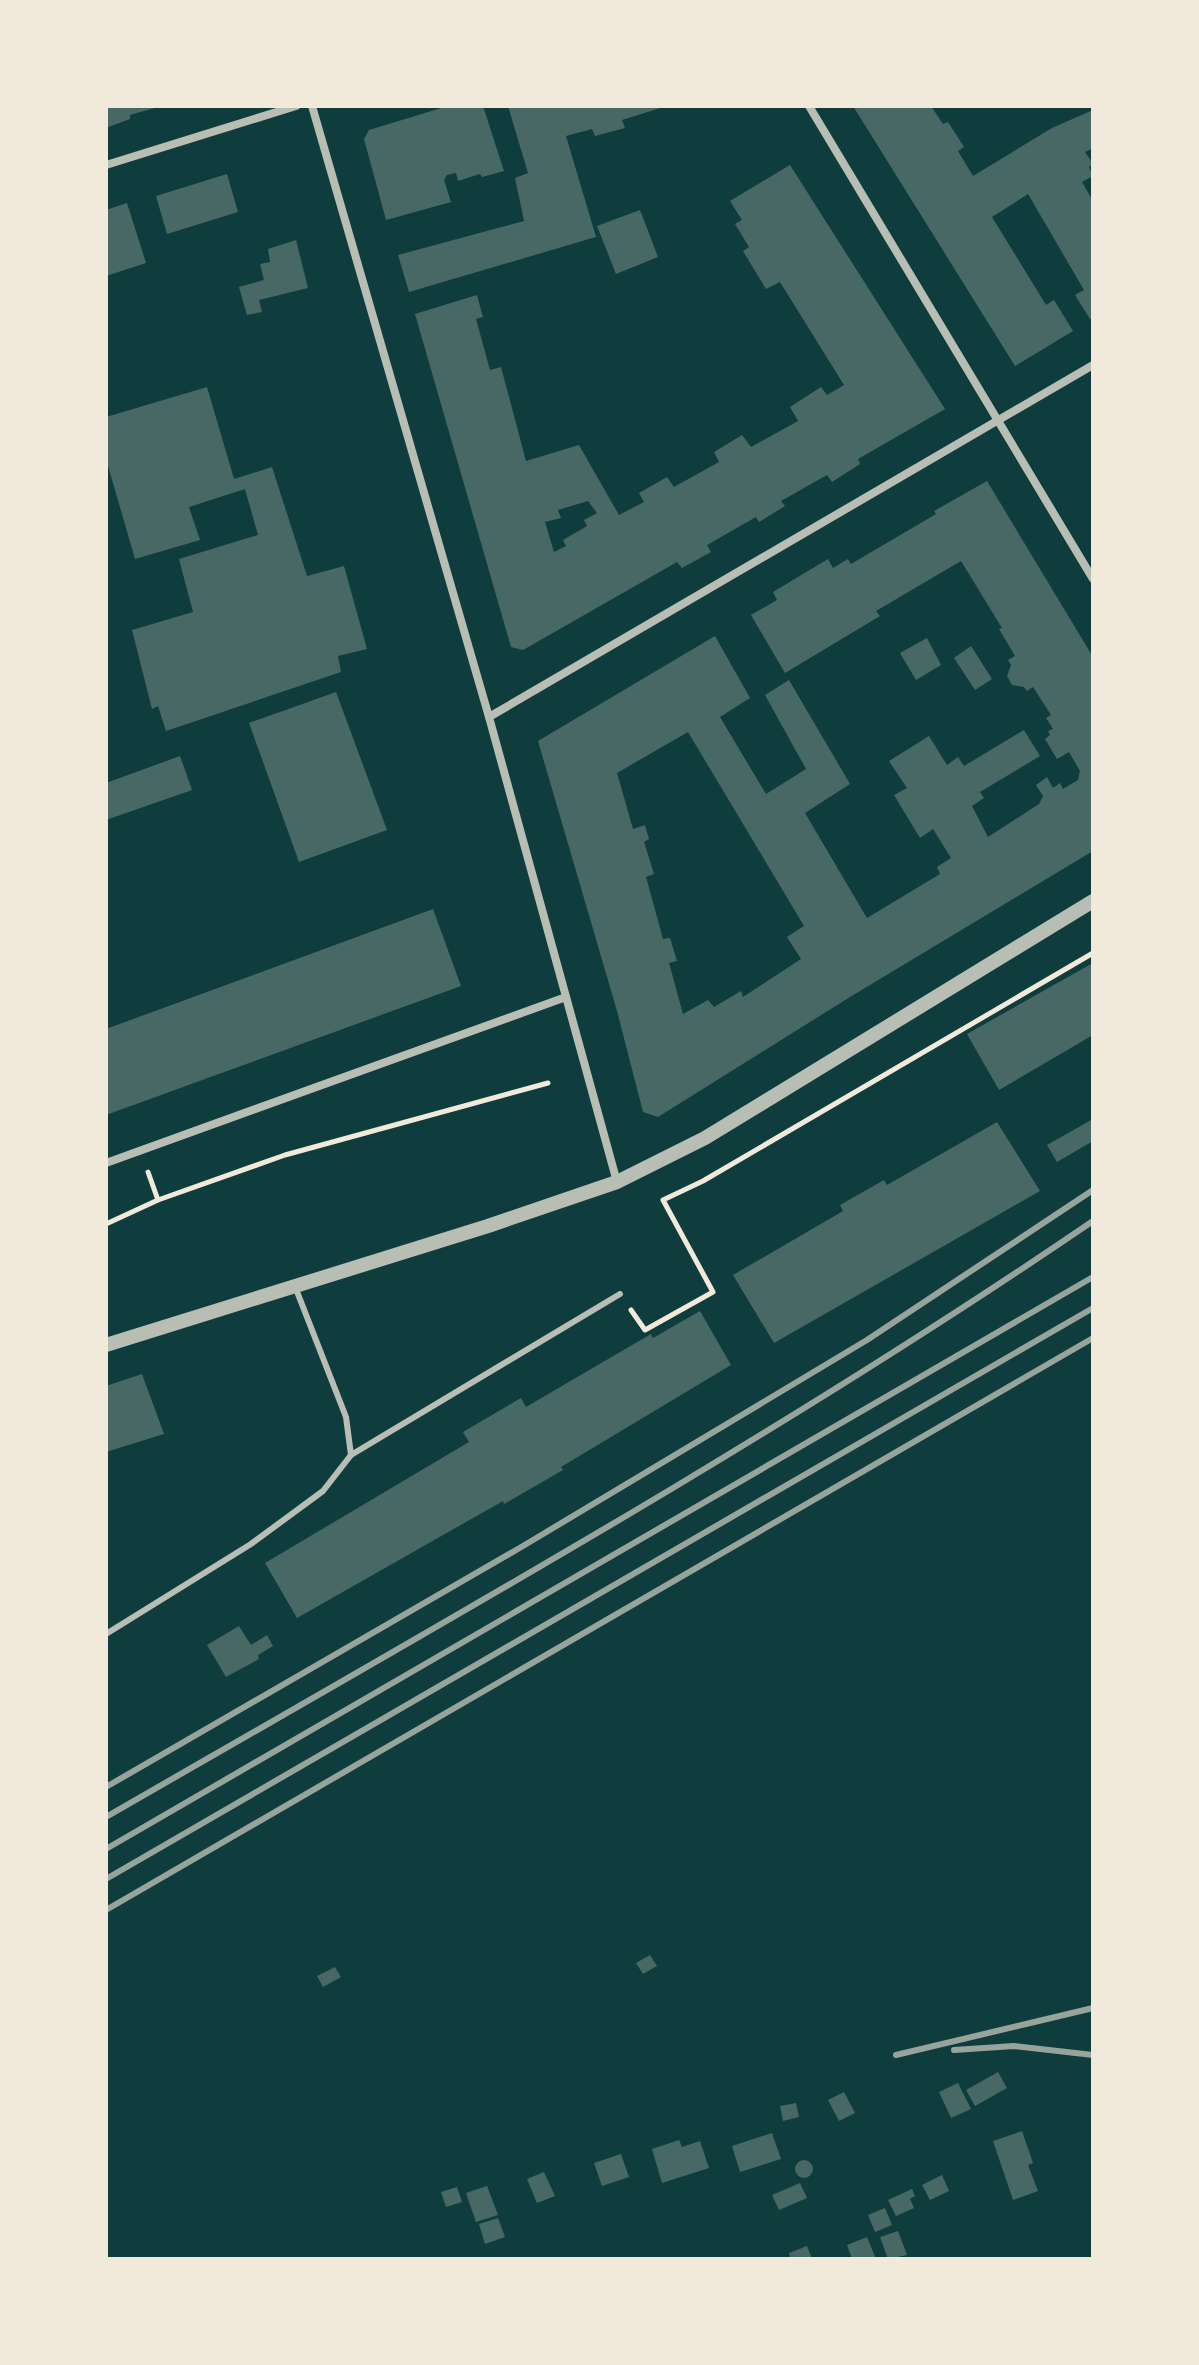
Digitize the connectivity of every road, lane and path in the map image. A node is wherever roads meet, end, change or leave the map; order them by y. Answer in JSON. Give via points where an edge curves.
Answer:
{"nodes":[{"id":1,"x":296,"y":106,"type":"edge"},
{"id":2,"x":312,"y":106,"type":"edge"},
{"id":3,"x":809,"y":106,"type":"edge"},
{"id":4,"x":106,"y":165,"type":"edge"},
{"id":5,"x":1093,"y":365,"type":"edge"},
{"id":6,"x":999,"y":420,"type":"junction"},
{"id":7,"x":1093,"y":579,"type":"edge"},
{"id":8,"x":489,"y":717,"type":"junction"},
{"id":9,"x":1093,"y":901,"type":"edge"},
{"id":10,"x":1093,"y":953,"type":"edge"},
{"id":11,"x":566,"y":997,"type":"junction"},
{"id":12,"x":548,"y":1083,"type":"dead end"},
{"id":13,"x":140,"y":1150,"type":"junction"},
{"id":14,"x":106,"y":1163,"type":"edge"},
{"id":15,"x":617,"y":1182,"type":"junction"},
{"id":16,"x":158,"y":1200,"type":"junction"},
{"id":17,"x":106,"y":1224,"type":"edge"},
{"id":18,"x":295,"y":1285,"type":"junction"},
{"id":19,"x":620,"y":1294,"type":"joint"},
{"id":20,"x":106,"y":1345,"type":"edge"},
{"id":21,"x":351,"y":1455,"type":"junction"},
{"id":22,"x":106,"y":1634,"type":"edge"}],
"edges":[{"from":1,"to":4,"type":"street"},
{"from":2,"to":8,"type":"street"},
{"from":3,"to":6,"type":"street"},
{"from":5,"to":6,"type":"street"},
{"from":6,"to":7,"type":"street"},
{"from":6,"to":8,"type":"street"},
{"from":8,"to":11,"type":"street"},
{"from":9,"to":15,"type":"street","via":[[705,1138]]},
{"from":10,"to":19,"type":"path","via":[[663,1200],[713,1292],[645,1330]]},
{"from":11,"to":13,"type":"street"},
{"from":11,"to":15,"type":"street"},
{"from":12,"to":16,"type":"path","via":[[285,1155]]},
{"from":13,"to":14,"type":"street"},
{"from":13,"to":16,"type":"path"},
{"from":15,"to":18,"type":"street"},
{"from":16,"to":17,"type":"path"},
{"from":18,"to":20,"type":"street"},
{"from":18,"to":21,"type":"lane","via":[[346,1417]]},
{"from":19,"to":21,"type":"lane"},
{"from":21,"to":22,"type":"lane","via":[[323,1491],[251,1544]]}]}
